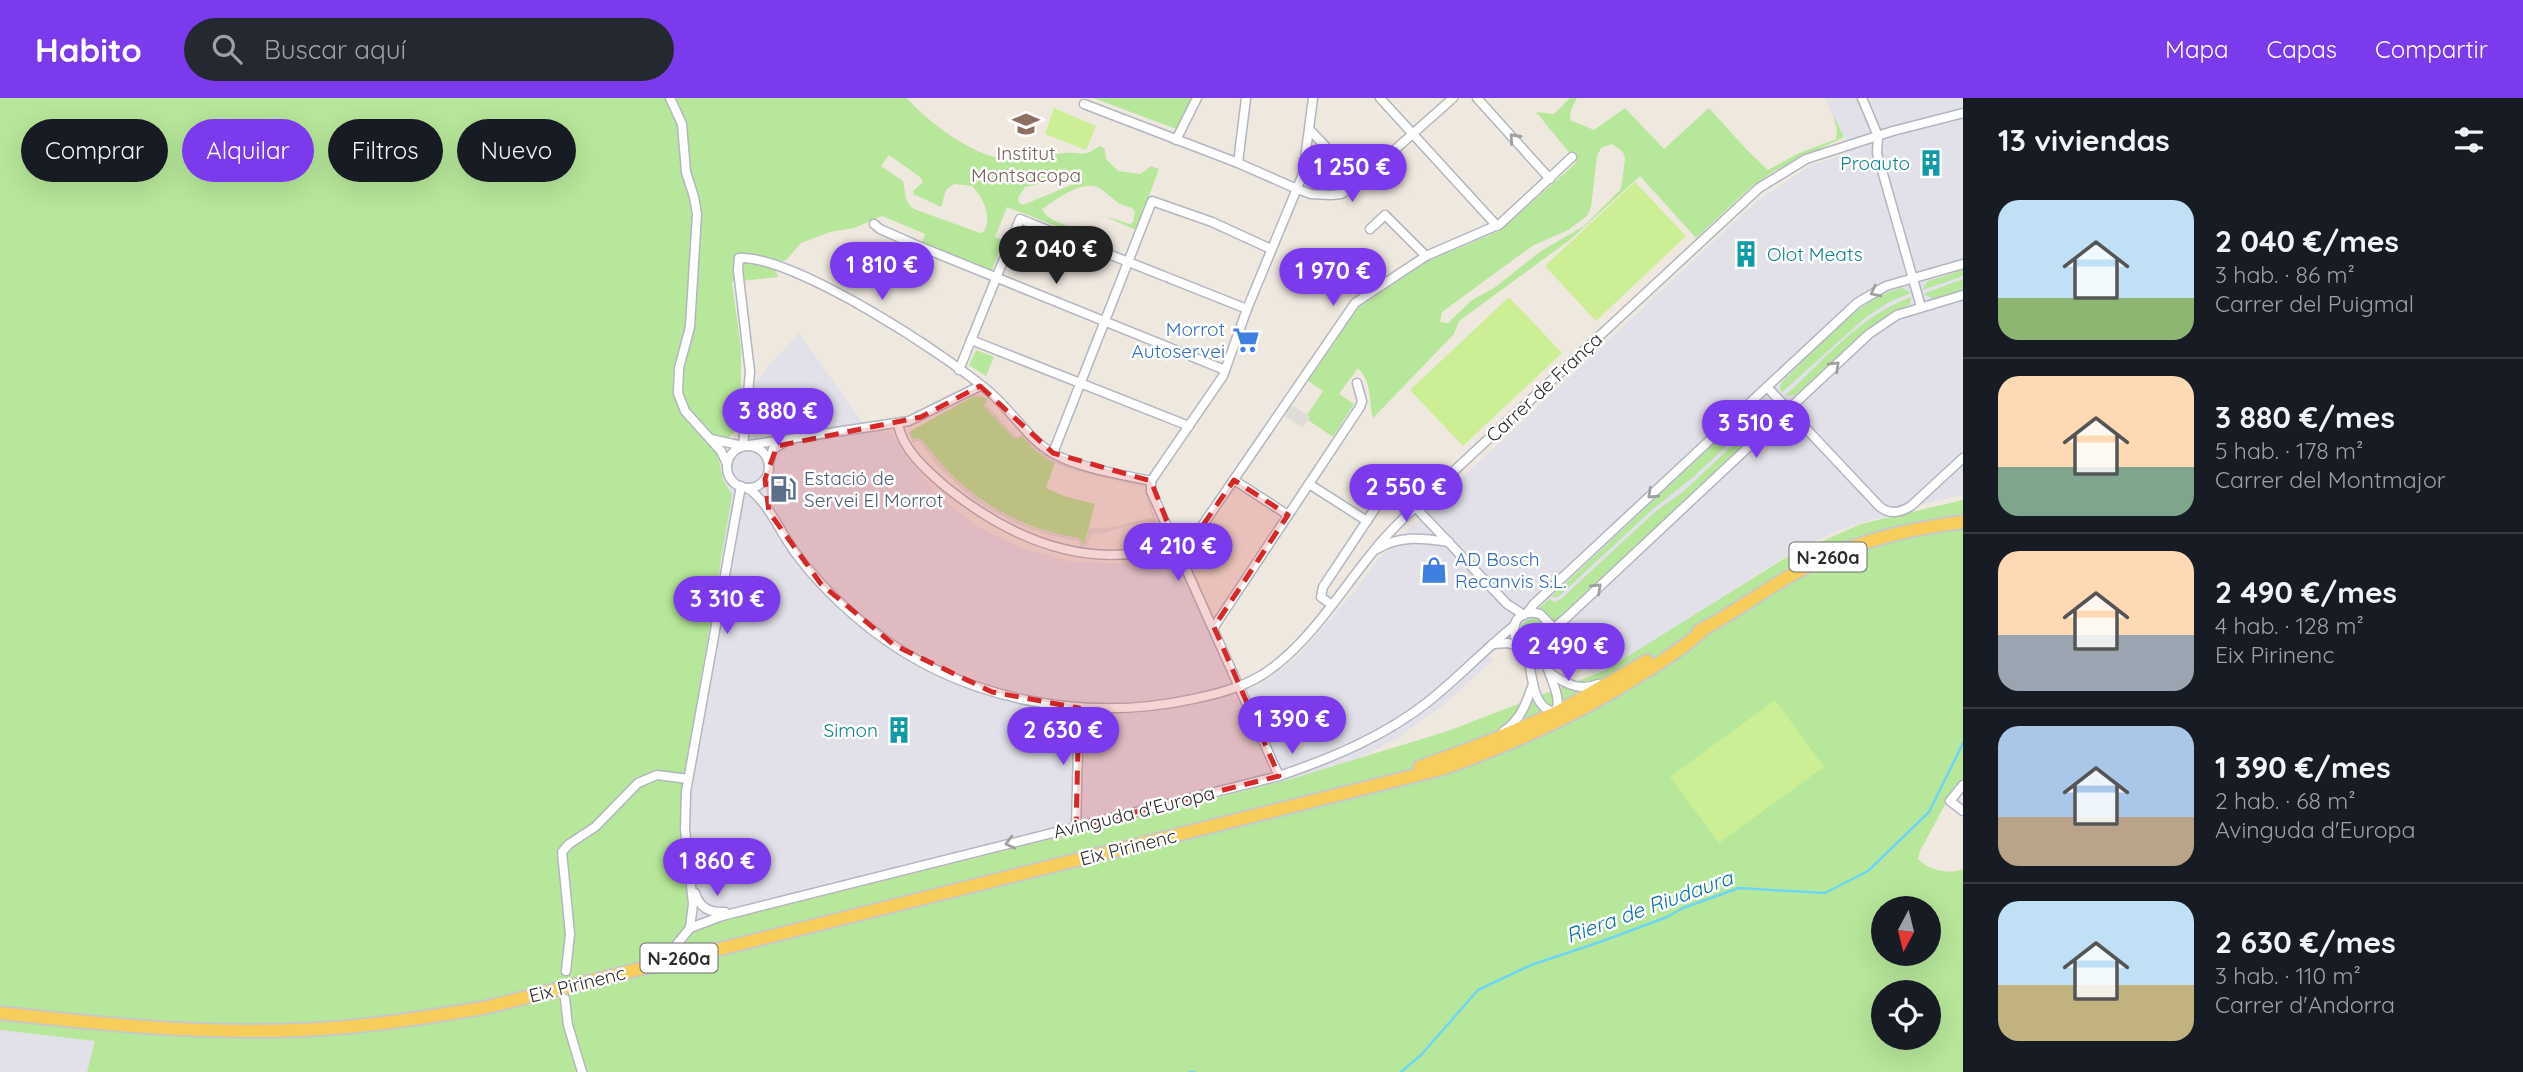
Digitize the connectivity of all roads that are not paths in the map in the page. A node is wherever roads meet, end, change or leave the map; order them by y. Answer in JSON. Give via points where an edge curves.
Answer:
{"nodes":[{"id":1,"x":670,"y":98,"type":"edge"},
{"id":2,"x":1197,"y":98,"type":"edge"},
{"id":3,"x":1246,"y":98,"type":"edge"},
{"id":4,"x":1313,"y":98,"type":"edge"},
{"id":5,"x":1380,"y":98,"type":"edge"},
{"id":6,"x":1453,"y":98,"type":"edge"},
{"id":7,"x":1477,"y":98,"type":"edge"},
{"id":8,"x":1862,"y":98,"type":"edge"},
{"id":9,"x":1084,"y":104,"type":"dead end"},
{"id":10,"x":1963,"y":113,"type":"edge"},
{"id":11,"x":1310,"y":131,"type":"junction"},
{"id":12,"x":1414,"y":135,"type":"junction"},
{"id":13,"x":1878,"y":136,"type":"junction"},
{"id":14,"x":1176,"y":140,"type":"junction"},
{"id":15,"x":1572,"y":158,"type":"dead end"},
{"id":16,"x":1238,"y":163,"type":"junction"},
{"id":17,"x":1550,"y":179,"type":"junction"},
{"id":18,"x":1359,"y":182,"type":"junction"},
{"id":19,"x":1297,"y":189,"type":"junction"},
{"id":20,"x":874,"y":224,"type":"dead end"},
{"id":21,"x":1497,"y":226,"type":"junction"},
{"id":22,"x":1370,"y":229,"type":"dead end"},
{"id":23,"x":1271,"y":249,"type":"junction"},
{"id":24,"x":1426,"y":256,"type":"junction"},
{"id":25,"x":1128,"y":262,"type":"junction"},
{"id":26,"x":1963,"y":264,"type":"edge"},
{"id":27,"x":997,"y":277,"type":"junction"},
{"id":28,"x":1913,"y":278,"type":"junction"},
{"id":29,"x":1963,"y":295,"type":"edge"},
{"id":30,"x":1921,"y":307,"type":"junction"},
{"id":31,"x":1247,"y":309,"type":"junction"},
{"id":32,"x":1105,"y":322,"type":"junction"},
{"id":33,"x":971,"y":340,"type":"junction"},
{"id":34,"x":959,"y":370,"type":"junction"},
{"id":35,"x":1225,"y":370,"type":"junction"},
{"id":36,"x":1081,"y":383,"type":"junction"},
{"id":37,"x":1357,"y":383,"type":"dead end"},
{"id":38,"x":980,"y":386,"type":"junction"},
{"id":39,"x":1767,"y":387,"type":"junction"},
{"id":40,"x":1788,"y":410,"type":"junction"},
{"id":41,"x":898,"y":424,"type":"junction"},
{"id":42,"x":1189,"y":426,"type":"junction"},
{"id":43,"x":711,"y":439,"type":"junction"},
{"id":44,"x":791,"y":439,"type":"junction"},
{"id":45,"x":746,"y":446,"type":"junction"},
{"id":46,"x":1053,"y":453,"type":"junction"},
{"id":47,"x":1963,"y":458,"type":"edge"},
{"id":48,"x":769,"y":463,"type":"junction"},
{"id":49,"x":727,"y":464,"type":"junction"},
{"id":50,"x":765,"y":479,"type":"junction"},
{"id":51,"x":1234,"y":480,"type":"junction"},
{"id":52,"x":1151,"y":481,"type":"junction"},
{"id":53,"x":1309,"y":484,"type":"junction"},
{"id":54,"x":744,"y":487,"type":"junction"},
{"id":55,"x":1415,"y":507,"type":"junction"},
{"id":56,"x":768,"y":512,"type":"junction"},
{"id":57,"x":1288,"y":515,"type":"junction"},
{"id":58,"x":1367,"y":521,"type":"junction"},
{"id":59,"x":1963,"y":522,"type":"edge"},
{"id":60,"x":1448,"y":542,"type":"junction"},
{"id":61,"x":1175,"y":544,"type":"junction"},
{"id":62,"x":1180,"y":552,"type":"junction"},
{"id":63,"x":1372,"y":553,"type":"junction"},
{"id":64,"x":1507,"y":604,"type":"junction"},
{"id":65,"x":1332,"y":605,"type":"junction"},
{"id":66,"x":1525,"y":614,"type":"junction"},
{"id":67,"x":1515,"y":624,"type":"junction"},
{"id":68,"x":1213,"y":627,"type":"junction"},
{"id":69,"x":1706,"y":627,"type":"junction"},
{"id":70,"x":1551,"y":637,"type":"junction"},
{"id":71,"x":1490,"y":645,"type":"junction"},
{"id":72,"x":1545,"y":646,"type":"junction"},
{"id":73,"x":1523,"y":648,"type":"junction"},
{"id":74,"x":1654,"y":666,"type":"junction"},
{"id":75,"x":1630,"y":671,"type":"junction"},
{"id":76,"x":1550,"y":673,"type":"junction"},
{"id":77,"x":1534,"y":681,"type":"junction"},
{"id":78,"x":1239,"y":686,"type":"junction"},
{"id":79,"x":1079,"y":708,"type":"junction"},
{"id":80,"x":1556,"y":713,"type":"junction"},
{"id":81,"x":1488,"y":742,"type":"junction"},
{"id":82,"x":1457,"y":764,"type":"junction"},
{"id":83,"x":1279,"y":776,"type":"junction"},
{"id":84,"x":688,"y":779,"type":"junction"},
{"id":85,"x":1963,"y":785,"type":"edge"},
{"id":86,"x":1347,"y":792,"type":"junction"},
{"id":87,"x":1956,"y":796,"type":"edge"},
{"id":88,"x":1963,"y":811,"type":"edge"},
{"id":89,"x":1076,"y":827,"type":"junction"},
{"id":90,"x":691,"y":880,"type":"junction"},
{"id":91,"x":746,"y":910,"type":"junction"},
{"id":92,"x":690,"y":928,"type":"junction"},
{"id":93,"x":637,"y":969,"type":"junction"},
{"id":94,"x":566,"y":971,"type":"tunnel mouth"},
{"id":95,"x":565,"y":999,"type":"tunnel mouth"},
{"id":96,"x":0,"y":1013,"type":"edge"},
{"id":97,"x":582,"y":1072,"type":"edge"}],
"edges":[{"from":1,"to":43,"type":"street","via":[[682,124],[686,172],[697,214],[690,327],[678,393],[685,411]]},
{"from":2,"to":14,"type":"street"},
{"from":3,"to":16,"type":"street"},
{"from":4,"to":11,"type":"street"},
{"from":5,"to":12,"type":"street"},
{"from":6,"to":12,"type":"street"},
{"from":17,"to":7,"type":"street","one_way":true},
{"from":8,"to":13,"type":"street"},
{"from":9,"to":14,"type":"street"},
{"from":10,"to":13,"type":"street","name":"Carrer de França"},
{"from":11,"to":18,"type":"street"},
{"from":11,"to":19,"type":"street"},
{"from":12,"to":18,"type":"street"},
{"from":12,"to":21,"type":"street"},
{"from":13,"to":28,"type":"street","via":[[1877,153]]},
{"from":13,"to":55,"type":"street","name":"Carrer de França","via":[[1806,159],[1759,188]]},
{"from":14,"to":16,"type":"street"},
{"from":15,"to":17,"type":"street"},
{"from":16,"to":19,"type":"street"},
{"from":17,"to":21,"type":"street"},
{"from":18,"to":19,"type":"street","via":[[1341,194]]},
{"from":19,"to":23,"type":"street"},
{"from":20,"to":27,"type":"street"},
{"from":21,"to":24,"type":"street"},
{"from":22,"to":24,"type":"street","via":[[1385,215]]},
{"from":23,"to":25,"type":"street","via":[[1152,201]]},
{"from":23,"to":31,"type":"street"},
{"from":24,"to":51,"type":"street","via":[[1351,308]]},
{"from":25,"to":27,"type":"street","via":[[1020,219]]},
{"from":25,"to":31,"type":"street"},
{"from":25,"to":32,"type":"street"},
{"from":26,"to":28,"type":"street"},
{"from":27,"to":32,"type":"street"},
{"from":27,"to":33,"type":"street"},
{"from":28,"to":30,"type":"street"},
{"from":28,"to":39,"type":"street","one_way":true,"via":[[1866,296]]},
{"from":29,"to":30,"type":"street"},
{"from":40,"to":30,"type":"street","one_way":true,"via":[[1869,334],[1897,315]]},
{"from":31,"to":35,"type":"street"},
{"from":32,"to":35,"type":"street"},
{"from":32,"to":36,"type":"street"},
{"from":33,"to":34,"type":"street"},
{"from":33,"to":36,"type":"street"},
{"from":34,"to":38,"type":"street"},
{"from":34,"to":45,"type":"street","via":[[886,320],[785,269],[753,257],[738,258],[750,372]]},
{"from":35,"to":42,"type":"street"},
{"from":36,"to":42,"type":"street"},
{"from":36,"to":46,"type":"street"},
{"from":37,"to":53,"type":"street","via":[[1362,404]]},
{"from":38,"to":41,"type":"street"},
{"from":38,"to":46,"type":"street"},
{"from":39,"to":40,"type":"street"},
{"from":39,"to":66,"type":"street","one_way":true},
{"from":40,"to":47,"type":"street","via":[[1889,512],[1911,506]]},
{"from":70,"to":40,"type":"street","one_way":true},
{"from":41,"to":44,"type":"street"},
{"from":41,"to":61,"type":"street","via":[[909,448],[932,475],[1006,528],[1082,554],[1144,553]]},
{"from":42,"to":52,"type":"street"},
{"from":43,"to":45,"type":"street"},
{"from":43,"to":49,"type":"street"},
{"from":44,"to":45,"type":"street"},
{"from":44,"to":48,"type":"street","via":[[773,449]]},
{"from":45,"to":48,"type":"street","via":[[764,453]]},
{"from":45,"to":49,"type":"street","via":[[732,452]]},
{"from":46,"to":52,"type":"street"},
{"from":48,"to":50,"type":"street"},
{"from":49,"to":54,"type":"street","via":[[729,475]]},
{"from":50,"to":54,"type":"street","via":[[757,486]]},
{"from":50,"to":56,"type":"street","name":"Carrer de França"},
{"from":51,"to":57,"type":"street"},
{"from":51,"to":62,"type":"street"},
{"from":52,"to":61,"type":"street","via":[[1151,491]]},
{"from":53,"to":57,"type":"street"},
{"from":53,"to":58,"type":"street"},
{"from":54,"to":56,"type":"street","name":"Carrer de França","via":[[758,496]]},
{"from":54,"to":84,"type":"street"},
{"from":55,"to":58,"type":"street","via":[[1400,491],[1390,489]]},
{"from":55,"to":60,"type":"street"},
{"from":55,"to":63,"type":"street","name":"Carrer de França"},
{"from":56,"to":79,"type":"street","name":"Carrer de França","via":[[821,584],[894,645],[992,692]]},
{"from":57,"to":68,"type":"street"},
{"from":58,"to":65,"type":"street","via":[[1322,589],[1322,599]]},
{"from":59,"to":69,"type":"main road","name":"Eix Pirinenc","number":"N-260a","via":[[1896,534],[1828,557]]},
{"from":60,"to":63,"type":"street","via":[[1406,538]]},
{"from":60,"to":64,"type":"street"},
{"from":61,"to":62,"type":"street"},
{"from":62,"to":68,"type":"street"},
{"from":63,"to":65,"type":"street","name":"Carrer de França"},
{"from":64,"to":66,"type":"street"},
{"from":64,"to":67,"type":"street"},
{"from":65,"to":78,"type":"street","name":"Carrer de França","via":[[1277,664]]},
{"from":66,"to":67,"type":"street"},
{"from":66,"to":70,"type":"street","via":[[1546,618]]},
{"from":67,"to":71,"type":"street","name":"Avinguda d'Europa"},
{"from":67,"to":73,"type":"street","via":[[1514,637]]},
{"from":68,"to":78,"type":"street"},
{"from":69,"to":74,"type":"main road","name":"Eix Pirinenc","number":"N-260a"},
{"from":69,"to":75,"type":"main road","name":"Eix Pirinenc","number":"N-260a"},
{"from":70,"to":72,"type":"street"},
{"from":71,"to":73,"type":"street","via":[[1508,643]]},
{"from":71,"to":83,"type":"street","name":"Avinguda d'Europa","via":[[1431,699],[1387,729]]},
{"from":72,"to":73,"type":"street","via":[[1533,651]]},
{"from":72,"to":76,"type":"street"},
{"from":73,"to":77,"type":"street"},
{"from":74,"to":80,"type":"street","via":[[1565,713]]},
{"from":74,"to":82,"type":"main road","name":"Eix Pirinenc","number":"N-260a","via":[[1555,724]]},
{"from":75,"to":76,"type":"street","via":[[1591,687],[1563,682]]},
{"from":75,"to":80,"type":"main road","name":"Eix Pirinenc","number":"N-260a"},
{"from":76,"to":80,"type":"street","via":[[1559,699]]},
{"from":77,"to":80,"type":"street","via":[[1541,707]]},
{"from":77,"to":81,"type":"street","via":[[1516,722]]},
{"from":78,"to":79,"type":"street","name":"Carrer de França","via":[[1165,705]]},
{"from":78,"to":83,"type":"street"},
{"from":79,"to":89,"type":"street"},
{"from":80,"to":81,"type":"main road","name":"Eix Pirinenc","number":"N-260a"},
{"from":80,"to":82,"type":"street","via":[[1551,720]]},
{"from":81,"to":86,"type":"main road","name":"Eix Pirinenc","number":"N-260a"},
{"from":82,"to":86,"type":"main road","name":"Eix Pirinenc","number":"N-260a"},
{"from":83,"to":89,"type":"street","name":"Avinguda d'Europa"},
{"from":84,"to":90,"type":"street","via":[[685,829]]},
{"from":84,"to":94,"type":"street","via":[[657,775],[638,783],[595,827],[562,852],[570,934]]},
{"from":85,"to":87,"type":"street"},
{"from":86,"to":93,"type":"main road","name":"Eix Pirinenc","number":"N-260a"},
{"from":87,"to":88,"type":"street"},
{"from":89,"to":91,"type":"street","name":"Avinguda d'Europa","one_way":true},
{"from":90,"to":91,"type":"street","name":"Avinguda d'Europa","via":[[699,903],[710,911]]},
{"from":90,"to":92,"type":"street"},
{"from":91,"to":92,"type":"street","name":"Avinguda d'Europa"},
{"from":92,"to":93,"type":"street","via":[[666,955]]},
{"from":93,"to":96,"type":"main road","name":"Eix Pirinenc","number":"N-260a","via":[[483,1007],[336,1028],[185,1030]]},
{"from":95,"to":97,"type":"street"}]}
